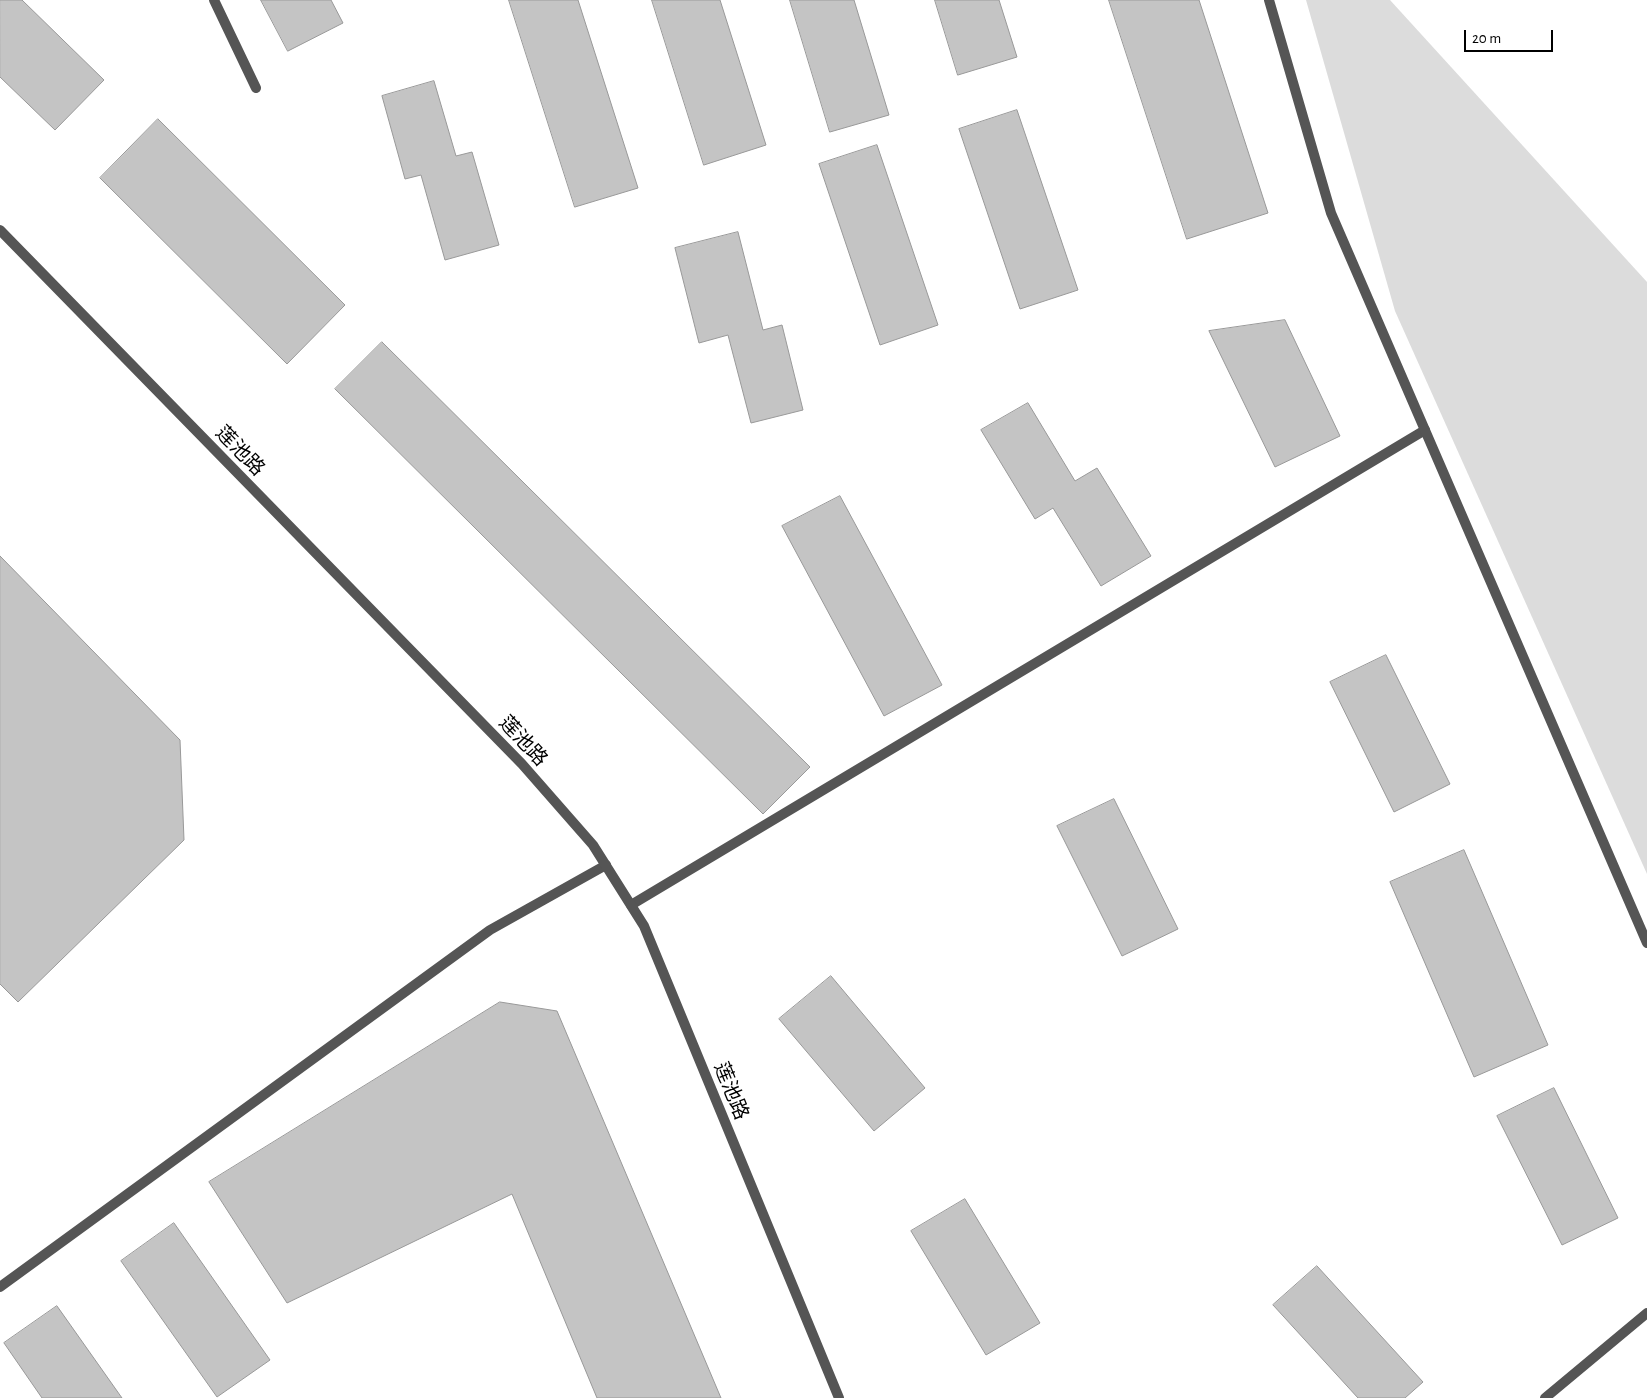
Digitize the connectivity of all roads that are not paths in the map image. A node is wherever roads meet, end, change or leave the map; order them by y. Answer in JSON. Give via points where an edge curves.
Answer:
{"nodes":[{"id":1,"x":214,"y":0,"type":"edge"},
{"id":2,"x":1268,"y":0,"type":"edge"},
{"id":3,"x":256,"y":88,"type":"dead end"},
{"id":4,"x":0,"y":230,"type":"edge"},
{"id":5,"x":1425,"y":430,"type":"junction"},
{"id":6,"x":606,"y":865,"type":"junction"},
{"id":7,"x":631,"y":905,"type":"junction"},
{"id":8,"x":1647,"y":943,"type":"edge"},
{"id":9,"x":0,"y":1287,"type":"edge"},
{"id":10,"x":1647,"y":1313,"type":"edge"},
{"id":11,"x":839,"y":1398,"type":"edge"},
{"id":12,"x":1545,"y":1398,"type":"edge"}],
"edges":[{"from":1,"to":3,"type":"street"},
{"from":2,"to":5,"type":"street","via":[[1331,213]]},
{"from":4,"to":6,"type":"street","name":"莲池路","via":[[522,764],[593,845]]},
{"from":5,"to":7,"type":"street"},
{"from":5,"to":8,"type":"street"},
{"from":6,"to":7,"type":"street","name":"莲池路"},
{"from":6,"to":9,"type":"street","via":[[490,930]]},
{"from":7,"to":11,"type":"street","name":"莲池路","via":[[644,926]]},
{"from":10,"to":12,"type":"street"}]}
